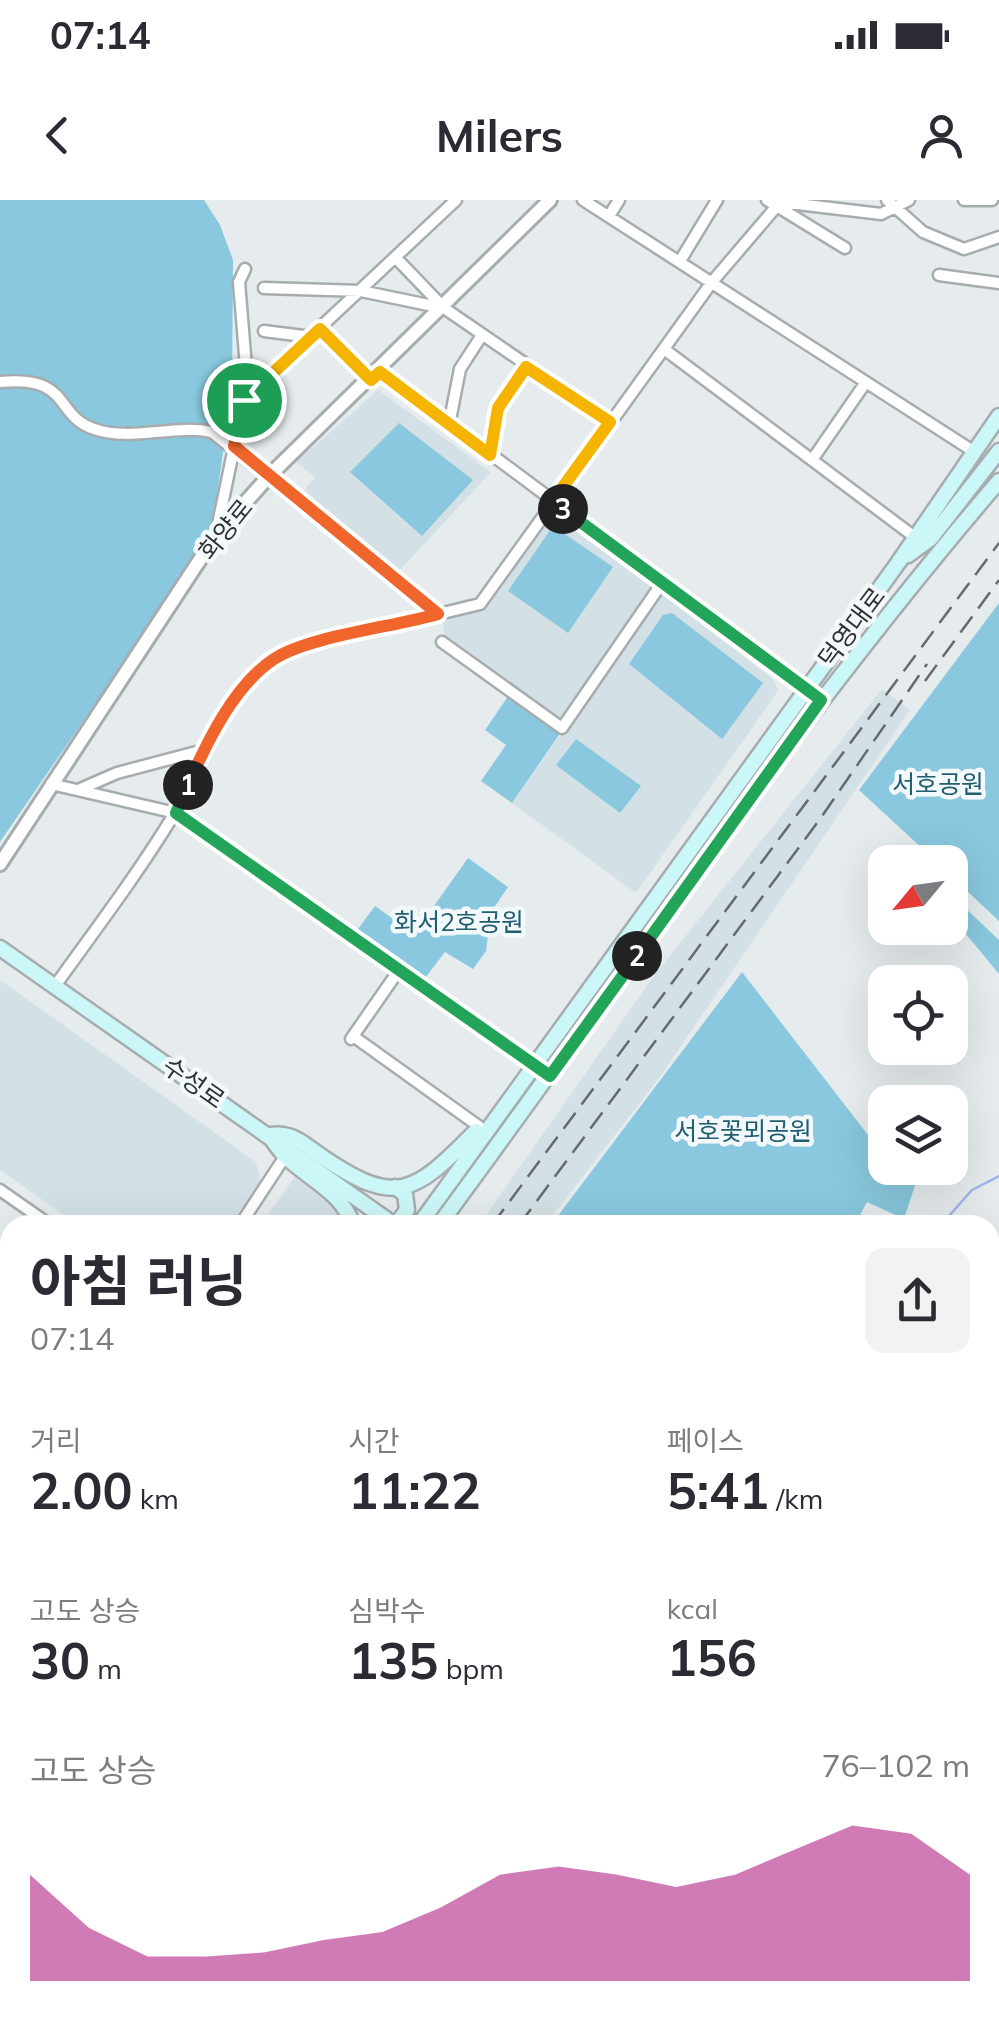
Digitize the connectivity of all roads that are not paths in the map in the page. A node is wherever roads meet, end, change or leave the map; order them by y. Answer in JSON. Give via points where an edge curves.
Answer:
{"nodes":[{"id":1,"x":456,"y":200,"type":"edge"},
{"id":2,"x":529,"y":200,"type":"edge"},
{"id":3,"x":583,"y":200,"type":"edge"},
{"id":4,"x":619,"y":200,"type":"edge"},
{"id":5,"x":718,"y":200,"type":"edge"},
{"id":6,"x":910,"y":200,"type":"edge"},
{"id":7,"x":964,"y":200,"type":"edge"},
{"id":8,"x":992,"y":200,"type":"edge"},
{"id":9,"x":777,"y":202,"type":"edge"},
{"id":10,"x":546,"y":204,"type":"edge"},
{"id":11,"x":596,"y":204,"type":"edge"},
{"id":12,"x":890,"y":205,"type":"edge"},
{"id":13,"x":608,"y":216,"type":"junction"},
{"id":14,"x":999,"y":237,"type":"edge"},
{"id":15,"x":845,"y":248,"type":"dead end"},
{"id":16,"x":396,"y":258,"type":"junction"},
{"id":17,"x":680,"y":262,"type":"junction"},
{"id":18,"x":245,"y":269,"type":"dead end"},
{"id":19,"x":939,"y":274,"type":"dead end"},
{"id":20,"x":712,"y":282,"type":"junction"},
{"id":21,"x":999,"y":283,"type":"edge"},
{"id":22,"x":264,"y":288,"type":"dead end"},
{"id":23,"x":360,"y":292,"type":"junction"},
{"id":24,"x":444,"y":308,"type":"junction"},
{"id":25,"x":264,"y":331,"type":"dead end"},
{"id":26,"x":315,"y":333,"type":"junction"},
{"id":27,"x":482,"y":336,"type":"junction"},
{"id":28,"x":664,"y":349,"type":"junction"},
{"id":29,"x":526,"y":367,"type":"junction"},
{"id":30,"x":375,"y":375,"type":"junction"},
{"id":31,"x":0,"y":382,"type":"edge"},
{"id":32,"x":866,"y":382,"type":"junction"},
{"id":33,"x":244,"y":400,"type":"junction"},
{"id":34,"x":999,"y":416,"type":"edge"},
{"id":35,"x":610,"y":422,"type":"junction"},
{"id":36,"x":448,"y":425,"type":"junction"},
{"id":37,"x":234,"y":446,"type":"junction"},
{"id":38,"x":999,"y":450,"type":"edge"},
{"id":39,"x":973,"y":451,"type":"junction"},
{"id":40,"x":490,"y":455,"type":"junction"},
{"id":41,"x":812,"y":460,"type":"junction"},
{"id":42,"x":270,"y":475,"type":"junction"},
{"id":43,"x":999,"y":481,"type":"edge"},
{"id":44,"x":552,"y":502,"type":"junction"},
{"id":45,"x":216,"y":535,"type":"junction"},
{"id":46,"x":923,"y":538,"type":"junction"},
{"id":47,"x":915,"y":579,"type":"junction"},
{"id":48,"x":662,"y":583,"type":"junction"},
{"id":49,"x":438,"y":614,"type":"junction"},
{"id":50,"x":442,"y":642,"type":"dead end"},
{"id":51,"x":804,"y":688,"type":"junction"},
{"id":52,"x":821,"y":700,"type":"junction"},
{"id":53,"x":204,"y":750,"type":"junction"},
{"id":54,"x":51,"y":784,"type":"junction"},
{"id":55,"x":77,"y":790,"type":"junction"},
{"id":56,"x":176,"y":813,"type":"junction"},
{"id":57,"x":0,"y":864,"type":"edge"},
{"id":58,"x":0,"y":948,"type":"edge"},
{"id":59,"x":399,"y":970,"type":"junction"},
{"id":60,"x":55,"y":986,"type":"junction"},
{"id":61,"x":533,"y":1064,"type":"junction"},
{"id":62,"x":550,"y":1076,"type":"junction"},
{"id":63,"x":482,"y":1129,"type":"junction"},
{"id":64,"x":270,"y":1134,"type":"junction"},
{"id":65,"x":284,"y":1158,"type":"junction"},
{"id":66,"x":395,"y":1187,"type":"junction"},
{"id":67,"x":0,"y":1190,"type":"edge"},
{"id":68,"x":36,"y":1215,"type":"edge"},
{"id":69,"x":247,"y":1215,"type":"edge"},
{"id":70,"x":347,"y":1215,"type":"edge"},
{"id":71,"x":381,"y":1215,"type":"edge"},
{"id":72,"x":400,"y":1215,"type":"edge"},
{"id":73,"x":426,"y":1215,"type":"edge"},
{"id":74,"x":446,"y":1215,"type":"edge"}],
"edges":[{"from":1,"to":16,"type":"street"},
{"from":2,"to":10,"type":"street"},
{"from":3,"to":11,"type":"street"},
{"from":4,"to":13,"type":"street"},
{"from":5,"to":17,"type":"street"},
{"from":6,"to":12,"type":"street"},
{"from":7,"to":8,"type":"street"},
{"from":9,"to":12,"type":"street","via":[[882,214]]},
{"from":9,"to":15,"type":"street"},
{"from":9,"to":20,"type":"street"},
{"from":10,"to":24,"type":"street","name":"화양로"},
{"from":11,"to":13,"type":"street"},
{"from":12,"to":14,"type":"street","via":[[924,232],[964,249]]},
{"from":13,"to":17,"type":"street"},
{"from":16,"to":23,"type":"street"},
{"from":16,"to":24,"type":"street"},
{"from":17,"to":20,"type":"street"},
{"from":18,"to":33,"type":"street","via":[[239,292]]},
{"from":19,"to":21,"type":"street"},
{"from":20,"to":28,"type":"street"},
{"from":20,"to":32,"type":"street"},
{"from":22,"to":23,"type":"street"},
{"from":23,"to":24,"type":"street"},
{"from":23,"to":26,"type":"street"},
{"from":24,"to":27,"type":"street"},
{"from":24,"to":30,"type":"street","name":"화양로"},
{"from":25,"to":26,"type":"street"},
{"from":26,"to":30,"type":"street"},
{"from":26,"to":33,"type":"street"},
{"from":27,"to":29,"type":"street"},
{"from":27,"to":36,"type":"street","via":[[460,369]]},
{"from":28,"to":35,"type":"street"},
{"from":28,"to":41,"type":"street"},
{"from":29,"to":35,"type":"street"},
{"from":29,"to":40,"type":"street","via":[[498,408]]},
{"from":30,"to":36,"type":"street"},
{"from":30,"to":42,"type":"street","name":"화양로"},
{"from":31,"to":37,"type":"street","via":[[24,380],[51,390],[94,429],[136,434],[193,428]]},
{"from":32,"to":39,"type":"street"},
{"from":32,"to":41,"type":"street"},
{"from":33,"to":37,"type":"street"},
{"from":34,"to":39,"type":"main road"},
{"from":35,"to":44,"type":"street"},
{"from":36,"to":40,"type":"street"},
{"from":37,"to":42,"type":"street"},
{"from":37,"to":45,"type":"street"},
{"from":38,"to":46,"type":"main road"},
{"from":39,"to":46,"type":"main road"},
{"from":40,"to":44,"type":"street"},
{"from":41,"to":46,"type":"street"},
{"from":42,"to":45,"type":"street","name":"화양로"},
{"from":42,"to":49,"type":"street"},
{"from":43,"to":47,"type":"main road","name":"덕영대로"},
{"from":44,"to":48,"type":"street"},
{"from":44,"to":49,"type":"street","via":[[480,604]]},
{"from":45,"to":54,"type":"street","name":"화양로"},
{"from":46,"to":47,"type":"main road"},
{"from":46,"to":51,"type":"main road","name":"덕영대로"},
{"from":47,"to":52,"type":"main road","name":"덕영대로"},
{"from":48,"to":50,"type":"street","via":[[562,728]]},
{"from":48,"to":51,"type":"street"},
{"from":49,"to":53,"type":"street","via":[[272,660]]},
{"from":51,"to":52,"type":"street"},
{"from":51,"to":61,"type":"main road","name":"덕영대로"},
{"from":52,"to":62,"type":"main road","name":"덕영대로"},
{"from":53,"to":55,"type":"street"},
{"from":53,"to":56,"type":"street"},
{"from":54,"to":55,"type":"street"},
{"from":54,"to":57,"type":"street","name":"화양로"},
{"from":55,"to":56,"type":"street"},
{"from":56,"to":59,"type":"street"},
{"from":56,"to":60,"type":"street"},
{"from":58,"to":60,"type":"main road","name":"수성로"},
{"from":59,"to":61,"type":"street"},
{"from":59,"to":63,"type":"street","via":[[352,1038]]},
{"from":60,"to":64,"type":"main road","name":"수성로"},
{"from":61,"to":62,"type":"street"},
{"from":61,"to":63,"type":"main road","name":"덕영대로"},
{"from":62,"to":74,"type":"main road","name":"덕영대로"},
{"from":63,"to":66,"type":"main road","via":[[423,1179]]},
{"from":63,"to":73,"type":"main road"},
{"from":64,"to":65,"type":"main road"},
{"from":64,"to":66,"type":"main road","via":[[291,1134],[367,1186]]},
{"from":64,"to":71,"type":"main road","name":"수성로"},
{"from":65,"to":69,"type":"street"},
{"from":65,"to":70,"type":"main road","via":[[334,1193]]},
{"from":66,"to":72,"type":"main road","via":[[405,1194],[407,1210]]},
{"from":67,"to":68,"type":"street"}]}
